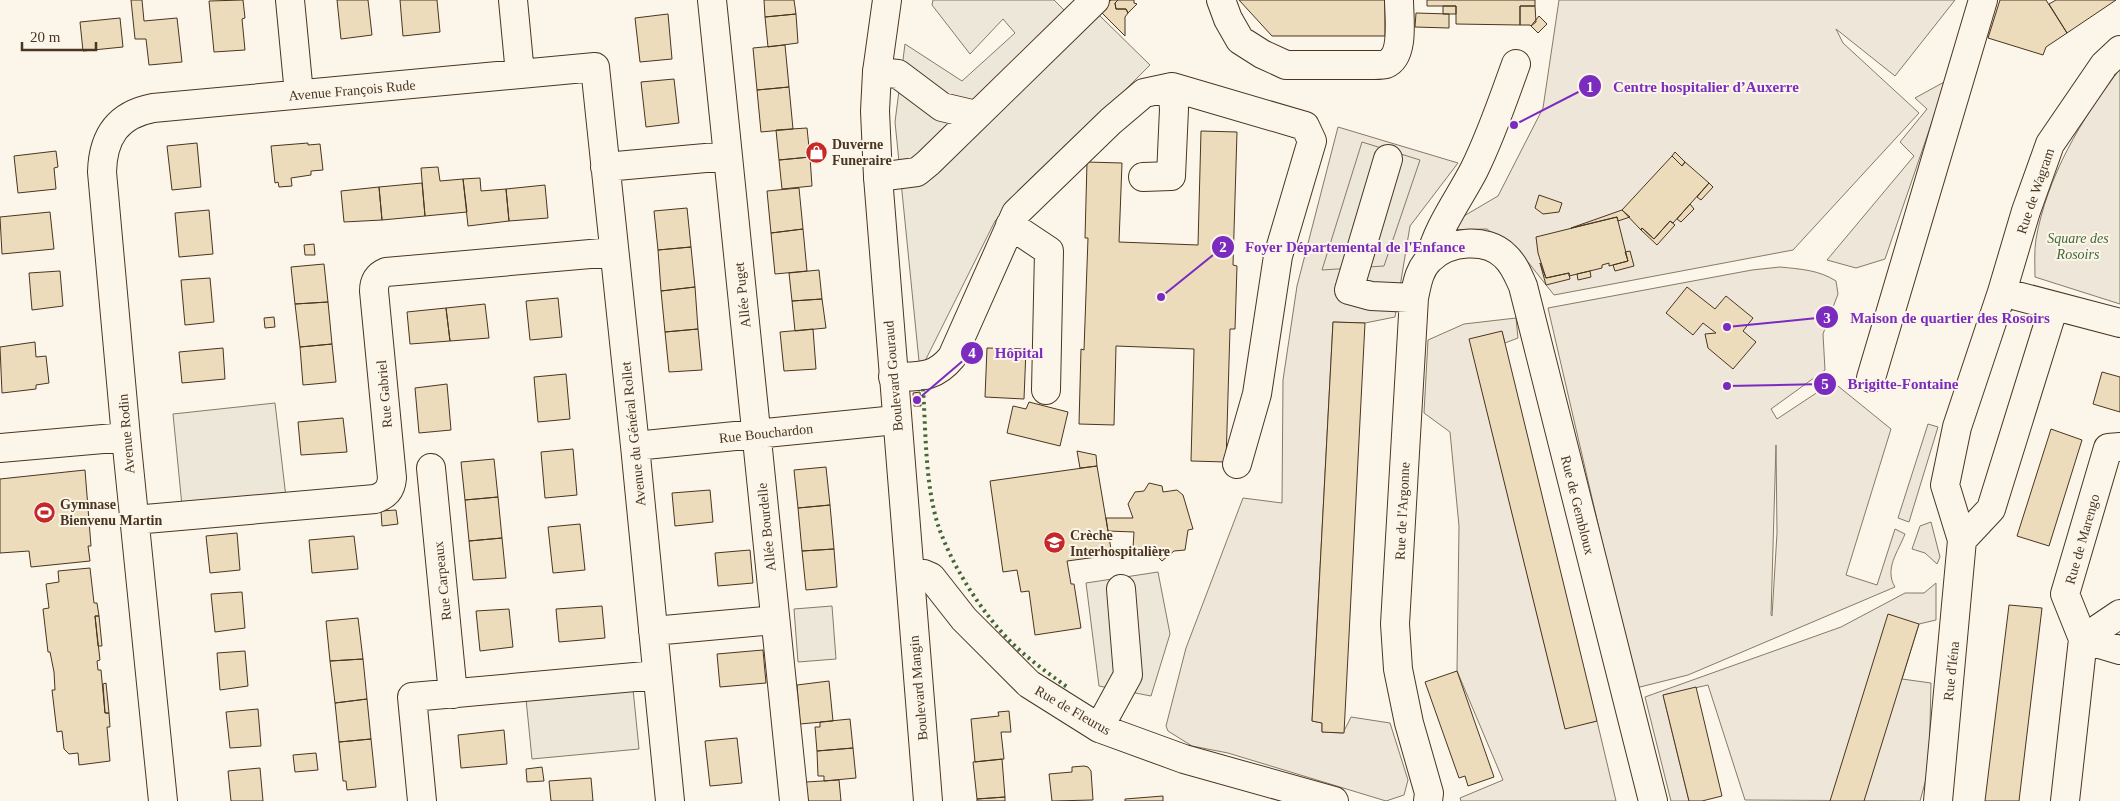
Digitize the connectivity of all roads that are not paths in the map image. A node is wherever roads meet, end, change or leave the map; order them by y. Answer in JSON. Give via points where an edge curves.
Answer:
{"nodes":[{"id":1,"x":290,"y":0,"type":"edge"},
{"id":2,"x":513,"y":0,"type":"edge"},
{"id":3,"x":712,"y":0,"type":"edge"},
{"id":4,"x":887,"y":0,"type":"edge"},
{"id":5,"x":1095,"y":0,"type":"edge"},
{"id":6,"x":1221,"y":0,"type":"edge"},
{"id":7,"x":1399,"y":0,"type":"edge"},
{"id":8,"x":1983,"y":0,"type":"edge"},
{"id":9,"x":2120,"y":50,"type":"edge"},
{"id":10,"x":1516,"y":64,"type":"dead end"},
{"id":11,"x":595,"y":67,"type":"joint"},
{"id":12,"x":877,"y":72,"type":"junction"},
{"id":13,"x":520,"y":74,"type":"junction"},
{"id":14,"x":1172,"y":87,"type":"junction"},
{"id":15,"x":299,"y":94,"type":"junction"},
{"id":16,"x":976,"y":116,"type":"junction"},
{"id":17,"x":115,"y":129,"type":"joint"},
{"id":18,"x":728,"y":156,"type":"junction"},
{"id":19,"x":1388,"y":159,"type":"dead end"},
{"id":20,"x":605,"y":167,"type":"junction"},
{"id":21,"x":878,"y":177,"type":"junction"},
{"id":22,"x":1143,"y":177,"type":"dead end"},
{"id":23,"x":1010,"y":225,"type":"junction"},
{"id":24,"x":613,"y":252,"type":"junction"},
{"id":25,"x":1430,"y":259,"type":"junction"},
{"id":26,"x":2002,"y":292,"type":"junction"},
{"id":27,"x":1414,"y":298,"type":"junction"},
{"id":28,"x":2054,"y":306,"type":"junction"},
{"id":29,"x":2120,"y":323,"type":"edge"},
{"id":30,"x":893,"y":377,"type":"junction"},
{"id":31,"x":1870,"y":378,"type":"dead end"},
{"id":32,"x":1046,"y":390,"type":"dead end"},
{"id":33,"x":896,"y":420,"type":"junction"},
{"id":34,"x":756,"y":435,"type":"junction"},
{"id":35,"x":126,"y":437,"type":"junction"},
{"id":36,"x":635,"y":446,"type":"junction"},
{"id":37,"x":2120,"y":447,"type":"edge"},
{"id":38,"x":0,"y":448,"type":"edge"},
{"id":39,"x":1237,"y":464,"type":"dead end"},
{"id":40,"x":431,"y":468,"type":"dead end"},
{"id":41,"x":134,"y":520,"type":"junction"},
{"id":42,"x":1962,"y":540,"type":"junction"},
{"id":43,"x":910,"y":574,"type":"junction"},
{"id":44,"x":1121,"y":588,"type":"dead end"},
{"id":45,"x":2120,"y":614,"type":"edge"},
{"id":46,"x":775,"y":620,"type":"junction"},
{"id":47,"x":653,"y":632,"type":"junction"},
{"id":48,"x":2083,"y":639,"type":"junction"},
{"id":49,"x":2120,"y":650,"type":"edge"},
{"id":50,"x":658,"y":675,"type":"junction"},
{"id":51,"x":453,"y":694,"type":"junction"},
{"id":52,"x":1099,"y":728,"type":"junction"},
{"id":53,"x":1331,"y":800,"type":"edge"},
{"id":54,"x":163,"y":801,"type":"edge"},
{"id":55,"x":422,"y":801,"type":"edge"},
{"id":56,"x":670,"y":801,"type":"edge"},
{"id":57,"x":794,"y":801,"type":"edge"},
{"id":58,"x":928,"y":801,"type":"edge"},
{"id":59,"x":1428,"y":801,"type":"edge"},
{"id":60,"x":1653,"y":801,"type":"edge"},
{"id":61,"x":1938,"y":801,"type":"edge"},
{"id":62,"x":2065,"y":801,"type":"edge"}],
"edges":[{"from":1,"to":15,"type":"street"},
{"from":2,"to":13,"type":"street"},
{"from":3,"to":18,"type":"street","name":"Allée Puget"},
{"from":4,"to":12,"type":"street","name":"Boulevard Gouraud"},
{"from":5,"to":16,"type":"street"},
{"from":6,"to":7,"type":"street","via":[[1240,40],[1286,65],[1386,64],[1400,45]]},
{"from":8,"to":31,"type":"street"},
{"from":9,"to":26,"type":"street","name":"Rue de Wagram","via":[[2104,65],[2050,144]]},
{"from":10,"to":25,"type":"street","name":"Rue de l'Argonne","via":[[1489,140],[1434,242]]},
{"from":11,"to":13,"type":"street","name":"Avenue François Rude"},
{"from":11,"to":20,"type":"street","name":"Avenue du Général Rollet"},
{"from":12,"to":16,"type":"street","via":[[898,74],[942,107]]},
{"from":12,"to":21,"type":"street","name":"Boulevard Gouraud"},
{"from":13,"to":15,"type":"street","name":"Avenue François Rude"},
{"from":14,"to":22,"type":"street","via":[[1171,176]]},
{"from":14,"to":23,"type":"street","via":[[1144,93],[1111,121],[1016,213]]},
{"from":14,"to":39,"type":"street","via":[[1305,126],[1312,141],[1278,256],[1257,394]]},
{"from":15,"to":17,"type":"street","name":"Avenue François Rude","via":[[153,108],[132,115]]},
{"from":16,"to":21,"type":"street","via":[[917,172]]},
{"from":17,"to":35,"type":"street","name":"Avenue Rodin","via":[[104,148],[102,172]]},
{"from":18,"to":20,"type":"street"},
{"from":18,"to":34,"type":"street","name":"Allée Puget"},
{"from":19,"to":27,"type":"street","via":[[1349,290],[1371,296]]},
{"from":20,"to":24,"type":"street","name":"Avenue du Général Rollet"},
{"from":21,"to":30,"type":"street","name":"Boulevard Gouraud"},
{"from":23,"to":30,"type":"street","via":[[952,357],[931,375]]},
{"from":23,"to":32,"type":"street","via":[[1049,251]]},
{"from":24,"to":36,"type":"street","name":"Avenue du Général Rollet"},
{"from":24,"to":41,"type":"street","name":"Rue Gabriel","via":[[386,272],[376,280],[374,291],[392,478],[388,492],[383,496]]},
{"from":25,"to":27,"type":"street","name":"Rue de l'Argonne","via":[[1419,274]]},
{"from":25,"to":60,"type":"street","name":"Rue de Gembloux","via":[[1446,248],[1464,244],[1486,246],[1504,255],[1523,286]]},
{"from":26,"to":28,"type":"street"},
{"from":26,"to":42,"type":"street","name":"Rue d'Iéna","via":[[1957,426],[1944,484]]},
{"from":27,"to":59,"type":"street","name":"Rue de l'Argonne","via":[[1395,624],[1398,669],[1429,793]]},
{"from":28,"to":29,"type":"street"},
{"from":28,"to":42,"type":"street","via":[[1991,510]]},
{"from":30,"to":33,"type":"street","name":"Boulevard Gouraud"},
{"from":33,"to":34,"type":"street","name":"Rue Bouchardon"},
{"from":33,"to":43,"type":"street","name":"Boulevard Gouraud"},
{"from":34,"to":36,"type":"street","name":"Rue Bouchardon"},
{"from":34,"to":46,"type":"street","name":"Allée Bourdelle"},
{"from":35,"to":38,"type":"street"},
{"from":35,"to":41,"type":"street","name":"Avenue Rodin"},
{"from":36,"to":47,"type":"street","name":"Avenue du Général Rollet"},
{"from":37,"to":48,"type":"street","name":"Rue de Marengo","via":[[2108,448],[2065,594]]},
{"from":40,"to":51,"type":"street","name":"Rue Carpeaux"},
{"from":41,"to":54,"type":"street","name":"Avenue Rodin"},
{"from":42,"to":61,"type":"street","name":"Rue d'Iéna"},
{"from":43,"to":52,"type":"street","name":"Rue de Fleurus","via":[[931,576],[964,620],[1029,684]]},
{"from":43,"to":58,"type":"street","name":"Boulevard Mangin"},
{"from":44,"to":52,"type":"street","via":[[1128,675]]},
{"from":45,"to":48,"type":"street"},
{"from":46,"to":47,"type":"street"},
{"from":46,"to":57,"type":"street","name":"Allée Bourdelle"},
{"from":47,"to":50,"type":"street","name":"Avenue du Général Rollet"},
{"from":48,"to":49,"type":"street"},
{"from":48,"to":62,"type":"street","name":"Rue de Marengo"},
{"from":50,"to":51,"type":"street"},
{"from":50,"to":56,"type":"street","name":"Avenue du Général Rollet"},
{"from":51,"to":55,"type":"street","via":[[412,697]]},
{"from":52,"to":53,"type":"street","name":"Rue de Fleurus","via":[[1184,759]]}]}
